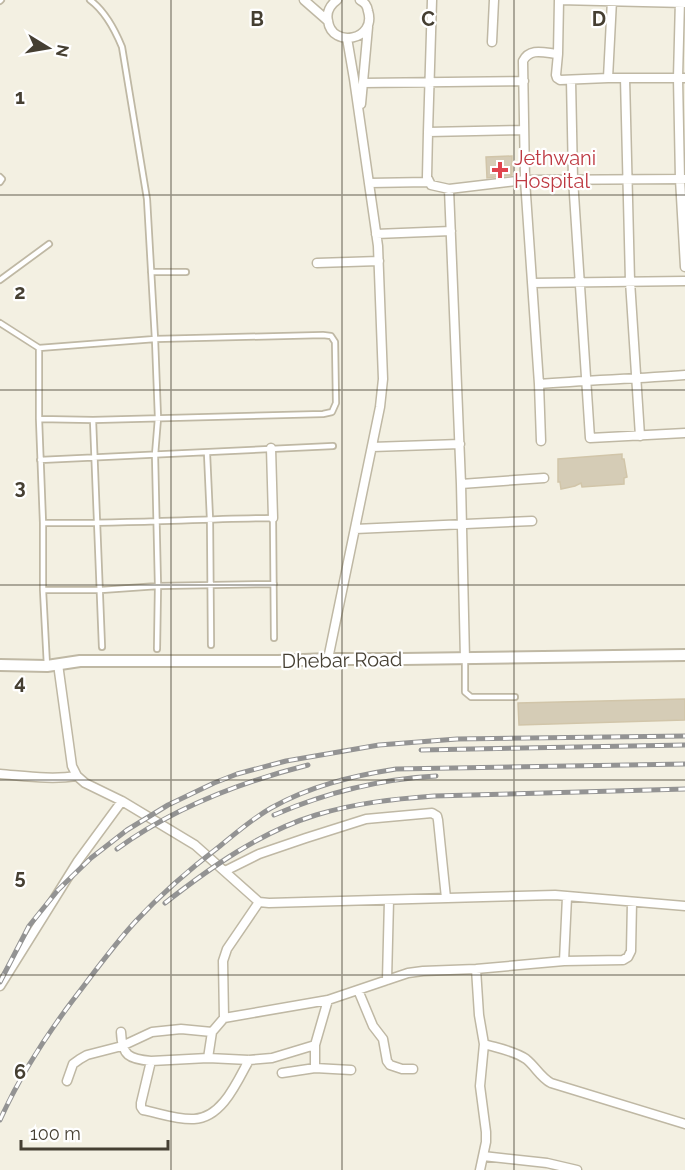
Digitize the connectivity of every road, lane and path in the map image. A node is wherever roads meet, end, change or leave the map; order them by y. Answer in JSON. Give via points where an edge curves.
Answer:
{"nodes":[{"id":1,"x":90,"y":0,"type":"edge"},
{"id":2,"x":304,"y":0,"type":"edge"},
{"id":3,"x":337,"y":0,"type":"edge"},
{"id":4,"x":432,"y":0,"type":"edge"},
{"id":5,"x":494,"y":0,"type":"edge"},
{"id":6,"x":364,"y":1,"type":"edge"},
{"id":7,"x":612,"y":1,"type":"edge"},
{"id":8,"x":682,"y":2,"type":"edge"},
{"id":9,"x":328,"y":21,"type":"junction"},
{"id":10,"x":368,"y":24,"type":"junction"},
{"id":11,"x":347,"y":38,"type":"junction"},
{"id":12,"x":492,"y":42,"type":"dead end"},
{"id":13,"x":558,"y":54,"type":"junction"},
{"id":14,"x":608,"y":78,"type":"junction"},
{"id":15,"x":625,"y":78,"type":"junction"},
{"id":16,"x":681,"y":78,"type":"edge"},
{"id":17,"x":571,"y":80,"type":"junction"},
{"id":18,"x":524,"y":81,"type":"junction"},
{"id":19,"x":363,"y":83,"type":"junction"},
{"id":20,"x":430,"y":83,"type":"junction"},
{"id":21,"x":359,"y":116,"type":"junction"},
{"id":22,"x":524,"y":130,"type":"junction"},
{"id":23,"x":428,"y":132,"type":"junction"},
{"id":24,"x":0,"y":177,"type":"edge"},
{"id":25,"x":573,"y":179,"type":"junction"},
{"id":26,"x":627,"y":179,"type":"junction"},
{"id":27,"x":682,"y":179,"type":"edge"},
{"id":28,"x":525,"y":180,"type":"junction"},
{"id":29,"x":0,"y":182,"type":"edge"},
{"id":30,"x":428,"y":182,"type":"junction"},
{"id":31,"x":369,"y":183,"type":"junction"},
{"id":32,"x":449,"y":189,"type":"junction"},
{"id":33,"x":450,"y":231,"type":"junction"},
{"id":34,"x":376,"y":234,"type":"junction"},
{"id":35,"x":49,"y":244,"type":"dead end"},
{"id":36,"x":379,"y":261,"type":"junction"},
{"id":37,"x":318,"y":263,"type":"dead end"},
{"id":38,"x":685,"y":267,"type":"edge"},
{"id":39,"x":151,"y":272,"type":"junction"},
{"id":40,"x":186,"y":272,"type":"dead end"},
{"id":41,"x":0,"y":280,"type":"edge"},
{"id":42,"x":580,"y":281,"type":"junction"},
{"id":43,"x":630,"y":281,"type":"junction"},
{"id":44,"x":685,"y":281,"type":"edge"},
{"id":45,"x":532,"y":283,"type":"junction"},
{"id":46,"x":0,"y":323,"type":"edge"},
{"id":47,"x":155,"y":339,"type":"junction"},
{"id":48,"x":39,"y":348,"type":"junction"},
{"id":49,"x":685,"y":375,"type":"edge"},
{"id":50,"x":636,"y":379,"type":"junction"},
{"id":51,"x":586,"y":380,"type":"junction"},
{"id":52,"x":538,"y":384,"type":"junction"},
{"id":53,"x":158,"y":418,"type":"junction"},
{"id":54,"x":39,"y":419,"type":"junction"},
{"id":55,"x":93,"y":420,"type":"junction"},
{"id":56,"x":685,"y":433,"type":"edge"},
{"id":57,"x":640,"y":436,"type":"junction"},
{"id":58,"x":541,"y":441,"type":"dead end"},
{"id":59,"x":459,"y":444,"type":"junction"},
{"id":60,"x":333,"y":446,"type":"dead end"},
{"id":61,"x":372,"y":447,"type":"junction"},
{"id":62,"x":271,"y":448,"type":"junction"},
{"id":63,"x":207,"y":453,"type":"junction"},
{"id":64,"x":155,"y":455,"type":"junction"},
{"id":65,"x":94,"y":458,"type":"junction"},
{"id":66,"x":40,"y":460,"type":"junction"},
{"id":67,"x":544,"y":478,"type":"dead end"},
{"id":68,"x":461,"y":484,"type":"junction"},
{"id":69,"x":273,"y":518,"type":"junction"},
{"id":70,"x":210,"y":519,"type":"junction"},
{"id":71,"x":157,"y":521,"type":"junction"},
{"id":72,"x":532,"y":521,"type":"dead end"},
{"id":73,"x":43,"y":523,"type":"junction"},
{"id":74,"x":462,"y":523,"type":"junction"},
{"id":75,"x":97,"y":524,"type":"junction"},
{"id":76,"x":355,"y":529,"type":"junction"},
{"id":77,"x":274,"y":584,"type":"junction"},
{"id":78,"x":158,"y":586,"type":"junction"},
{"id":79,"x":212,"y":586,"type":"junction"},
{"id":80,"x":43,"y":590,"type":"junction"},
{"id":81,"x":101,"y":590,"type":"junction"},
{"id":82,"x":274,"y":638,"type":"dead end"},
{"id":83,"x":211,"y":645,"type":"dead end"},
{"id":84,"x":102,"y":647,"type":"dead end"},
{"id":85,"x":157,"y":649,"type":"dead end"},
{"id":86,"x":685,"y":655,"type":"edge"},
{"id":87,"x":465,"y":658,"type":"junction"},
{"id":88,"x":328,"y":659,"type":"junction"},
{"id":89,"x":0,"y":665,"type":"edge"},
{"id":90,"x":52,"y":665,"type":"junction"},
{"id":91,"x":515,"y":697,"type":"dead end"},
{"id":92,"x":0,"y":774,"type":"edge"},
{"id":93,"x":76,"y":776,"type":"junction"},
{"id":94,"x":122,"y":801,"type":"junction"},
{"id":95,"x":225,"y":872,"type":"junction"},
{"id":96,"x":567,"y":897,"type":"junction"},
{"id":97,"x":446,"y":898,"type":"junction"},
{"id":98,"x":389,"y":900,"type":"junction"},
{"id":99,"x":259,"y":902,"type":"junction"},
{"id":100,"x":632,"y":902,"type":"junction"},
{"id":101,"x":685,"y":906,"type":"edge"},
{"id":102,"x":564,"y":961,"type":"junction"},
{"id":103,"x":476,"y":969,"type":"junction"},
{"id":104,"x":387,"y":980,"type":"junction"},
{"id":105,"x":0,"y":987,"type":"edge"},
{"id":106,"x":358,"y":990,"type":"junction"},
{"id":107,"x":328,"y":1000,"type":"junction"},
{"id":108,"x":224,"y":1018,"type":"junction"},
{"id":109,"x":122,"y":1032,"type":"dead end"},
{"id":110,"x":212,"y":1032,"type":"junction"},
{"id":111,"x":484,"y":1044,"type":"junction"},
{"id":112,"x":315,"y":1045,"type":"junction"},
{"id":113,"x":122,"y":1046,"type":"junction"},
{"id":114,"x":208,"y":1058,"type":"junction"},
{"id":115,"x":249,"y":1060,"type":"junction"},
{"id":116,"x":151,"y":1061,"type":"junction"},
{"id":117,"x":315,"y":1068,"type":"junction"},
{"id":118,"x":351,"y":1070,"type":"dead end"},
{"id":119,"x":413,"y":1070,"type":"dead end"},
{"id":120,"x":282,"y":1073,"type":"dead end"},
{"id":121,"x":67,"y":1081,"type":"dead end"},
{"id":122,"x":685,"y":1124,"type":"edge"},
{"id":123,"x":483,"y":1156,"type":"junction"},
{"id":124,"x":480,"y":1170,"type":"edge"},
{"id":125,"x":578,"y":1170,"type":"edge"}],
"edges":[{"from":1,"to":39,"type":"lane","via":[[102,11],[122,47],[147,199]]},
{"from":2,"to":9,"type":"street"},
{"from":3,"to":9,"type":"street","via":[[328,10]]},
{"from":4,"to":20,"type":"street"},
{"from":5,"to":12,"type":"street"},
{"from":6,"to":10,"type":"street","via":[[370,16]]},
{"from":7,"to":8,"type":"street"},
{"from":7,"to":13,"type":"street","via":[[559,0]]},
{"from":7,"to":14,"type":"street"},
{"from":8,"to":16,"type":"street"},
{"from":9,"to":11,"type":"street","via":[[334,33]]},
{"from":10,"to":11,"type":"street","via":[[358,36]]},
{"from":10,"to":19,"type":"street"},
{"from":11,"to":21,"type":"street"},
{"from":13,"to":17,"type":"street","via":[[557,78]]},
{"from":13,"to":18,"type":"street","via":[[526,55]]},
{"from":14,"to":15,"type":"street"},
{"from":14,"to":17,"type":"street"},
{"from":15,"to":16,"type":"street"},
{"from":15,"to":26,"type":"street"},
{"from":16,"to":27,"type":"street"},
{"from":17,"to":25,"type":"street"},
{"from":18,"to":20,"type":"street"},
{"from":18,"to":22,"type":"street"},
{"from":19,"to":20,"type":"street"},
{"from":19,"to":21,"type":"street"},
{"from":20,"to":23,"type":"street"},
{"from":21,"to":31,"type":"street"},
{"from":22,"to":23,"type":"street"},
{"from":22,"to":28,"type":"street"},
{"from":23,"to":30,"type":"street"},
{"from":24,"to":29,"type":"lane"},
{"from":25,"to":26,"type":"street"},
{"from":25,"to":28,"type":"street"},
{"from":25,"to":42,"type":"street"},
{"from":26,"to":27,"type":"street"},
{"from":26,"to":43,"type":"street"},
{"from":27,"to":38,"type":"street"},
{"from":28,"to":32,"type":"street"},
{"from":28,"to":45,"type":"street"},
{"from":30,"to":31,"type":"street"},
{"from":30,"to":32,"type":"street"},
{"from":31,"to":34,"type":"street"},
{"from":32,"to":33,"type":"street"},
{"from":33,"to":34,"type":"street"},
{"from":33,"to":59,"type":"street"},
{"from":34,"to":36,"type":"street"},
{"from":35,"to":41,"type":"lane"},
{"from":36,"to":37,"type":"street"},
{"from":36,"to":61,"type":"street","via":[[383,379]]},
{"from":39,"to":40,"type":"lane"},
{"from":39,"to":47,"type":"lane"},
{"from":42,"to":43,"type":"street"},
{"from":42,"to":45,"type":"street"},
{"from":42,"to":51,"type":"street"},
{"from":43,"to":44,"type":"street"},
{"from":43,"to":50,"type":"street"},
{"from":45,"to":52,"type":"street"},
{"from":46,"to":48,"type":"lane"},
{"from":47,"to":48,"type":"lane"},
{"from":47,"to":53,"type":"lane"},
{"from":47,"to":53,"type":"lane","via":[[323,334],[335,342],[336,403],[332,412]]},
{"from":48,"to":54,"type":"lane"},
{"from":49,"to":50,"type":"street"},
{"from":50,"to":51,"type":"street"},
{"from":50,"to":57,"type":"street"},
{"from":51,"to":52,"type":"street"},
{"from":51,"to":57,"type":"street","via":[[590,438]]},
{"from":52,"to":58,"type":"street"},
{"from":53,"to":55,"type":"lane"},
{"from":53,"to":64,"type":"lane"},
{"from":54,"to":55,"type":"lane"},
{"from":54,"to":66,"type":"lane"},
{"from":55,"to":65,"type":"lane"},
{"from":56,"to":57,"type":"street"},
{"from":59,"to":61,"type":"street"},
{"from":59,"to":68,"type":"street"},
{"from":60,"to":62,"type":"lane"},
{"from":61,"to":76,"type":"street"},
{"from":62,"to":63,"type":"lane"},
{"from":62,"to":69,"type":"street"},
{"from":63,"to":64,"type":"lane"},
{"from":63,"to":70,"type":"lane"},
{"from":64,"to":65,"type":"lane"},
{"from":64,"to":71,"type":"lane"},
{"from":65,"to":66,"type":"lane"},
{"from":65,"to":75,"type":"lane"},
{"from":66,"to":73,"type":"lane"},
{"from":67,"to":68,"type":"street"},
{"from":68,"to":74,"type":"street"},
{"from":69,"to":70,"type":"lane"},
{"from":69,"to":77,"type":"lane"},
{"from":70,"to":71,"type":"lane"},
{"from":70,"to":79,"type":"lane"},
{"from":71,"to":75,"type":"lane"},
{"from":71,"to":78,"type":"lane"},
{"from":72,"to":74,"type":"street"},
{"from":73,"to":75,"type":"lane"},
{"from":73,"to":80,"type":"lane"},
{"from":74,"to":76,"type":"street"},
{"from":74,"to":87,"type":"street"},
{"from":75,"to":81,"type":"lane"},
{"from":76,"to":88,"type":"street"},
{"from":77,"to":79,"type":"lane"},
{"from":77,"to":82,"type":"lane"},
{"from":78,"to":79,"type":"lane"},
{"from":78,"to":81,"type":"lane"},
{"from":78,"to":85,"type":"lane"},
{"from":79,"to":83,"type":"lane"},
{"from":80,"to":81,"type":"lane"},
{"from":80,"to":90,"type":"lane"},
{"from":81,"to":84,"type":"lane"},
{"from":86,"to":87,"type":"street","name":"Dhebar Road"},
{"from":87,"to":88,"type":"street","name":"Dhebar Road"},
{"from":87,"to":91,"type":"lane","via":[[465,692],[471,697]]},
{"from":88,"to":90,"type":"street","name":"Dhebar Road","via":[[80,661]]},
{"from":89,"to":90,"type":"street","name":"Dhebar Road"},
{"from":90,"to":93,"type":"street"},
{"from":92,"to":93,"type":"street"},
{"from":93,"to":94,"type":"street"},
{"from":94,"to":95,"type":"street","via":[[195,845]]},
{"from":94,"to":105,"type":"street","via":[[78,861]]},
{"from":95,"to":97,"type":"street","via":[[259,854],[366,819],[432,813],[438,820]]},
{"from":95,"to":99,"type":"street"},
{"from":96,"to":97,"type":"street"},
{"from":96,"to":100,"type":"street"},
{"from":96,"to":102,"type":"street"},
{"from":97,"to":98,"type":"street"},
{"from":98,"to":99,"type":"street"},
{"from":98,"to":104,"type":"street"},
{"from":99,"to":108,"type":"street","via":[[226,949]]},
{"from":100,"to":101,"type":"street"},
{"from":100,"to":102,"type":"street","via":[[628,957]]},
{"from":102,"to":103,"type":"street"},
{"from":103,"to":104,"type":"street","via":[[423,971]]},
{"from":103,"to":111,"type":"street"},
{"from":104,"to":106,"type":"street"},
{"from":106,"to":107,"type":"street"},
{"from":106,"to":119,"type":"street","via":[[383,1039],[387,1061],[402,1070]]},
{"from":107,"to":108,"type":"street"},
{"from":107,"to":112,"type":"street"},
{"from":108,"to":110,"type":"street"},
{"from":109,"to":113,"type":"street"},
{"from":110,"to":113,"type":"street","via":[[164,1030]]},
{"from":110,"to":114,"type":"street"},
{"from":111,"to":122,"type":"street","via":[[524,1057],[551,1083]]},
{"from":111,"to":123,"type":"street","via":[[480,1086],[486,1132]]},
{"from":112,"to":115,"type":"street","via":[[272,1058]]},
{"from":112,"to":117,"type":"street"},
{"from":113,"to":116,"type":"street","via":[[132,1059]]},
{"from":113,"to":121,"type":"street","via":[[80,1059]]},
{"from":114,"to":115,"type":"street"},
{"from":114,"to":116,"type":"street"},
{"from":115,"to":116,"type":"street","via":[[226,1100],[197,1119],[143,1110]]},
{"from":117,"to":118,"type":"street"},
{"from":117,"to":120,"type":"street"},
{"from":123,"to":124,"type":"street"},
{"from":123,"to":125,"type":"street"}]}
